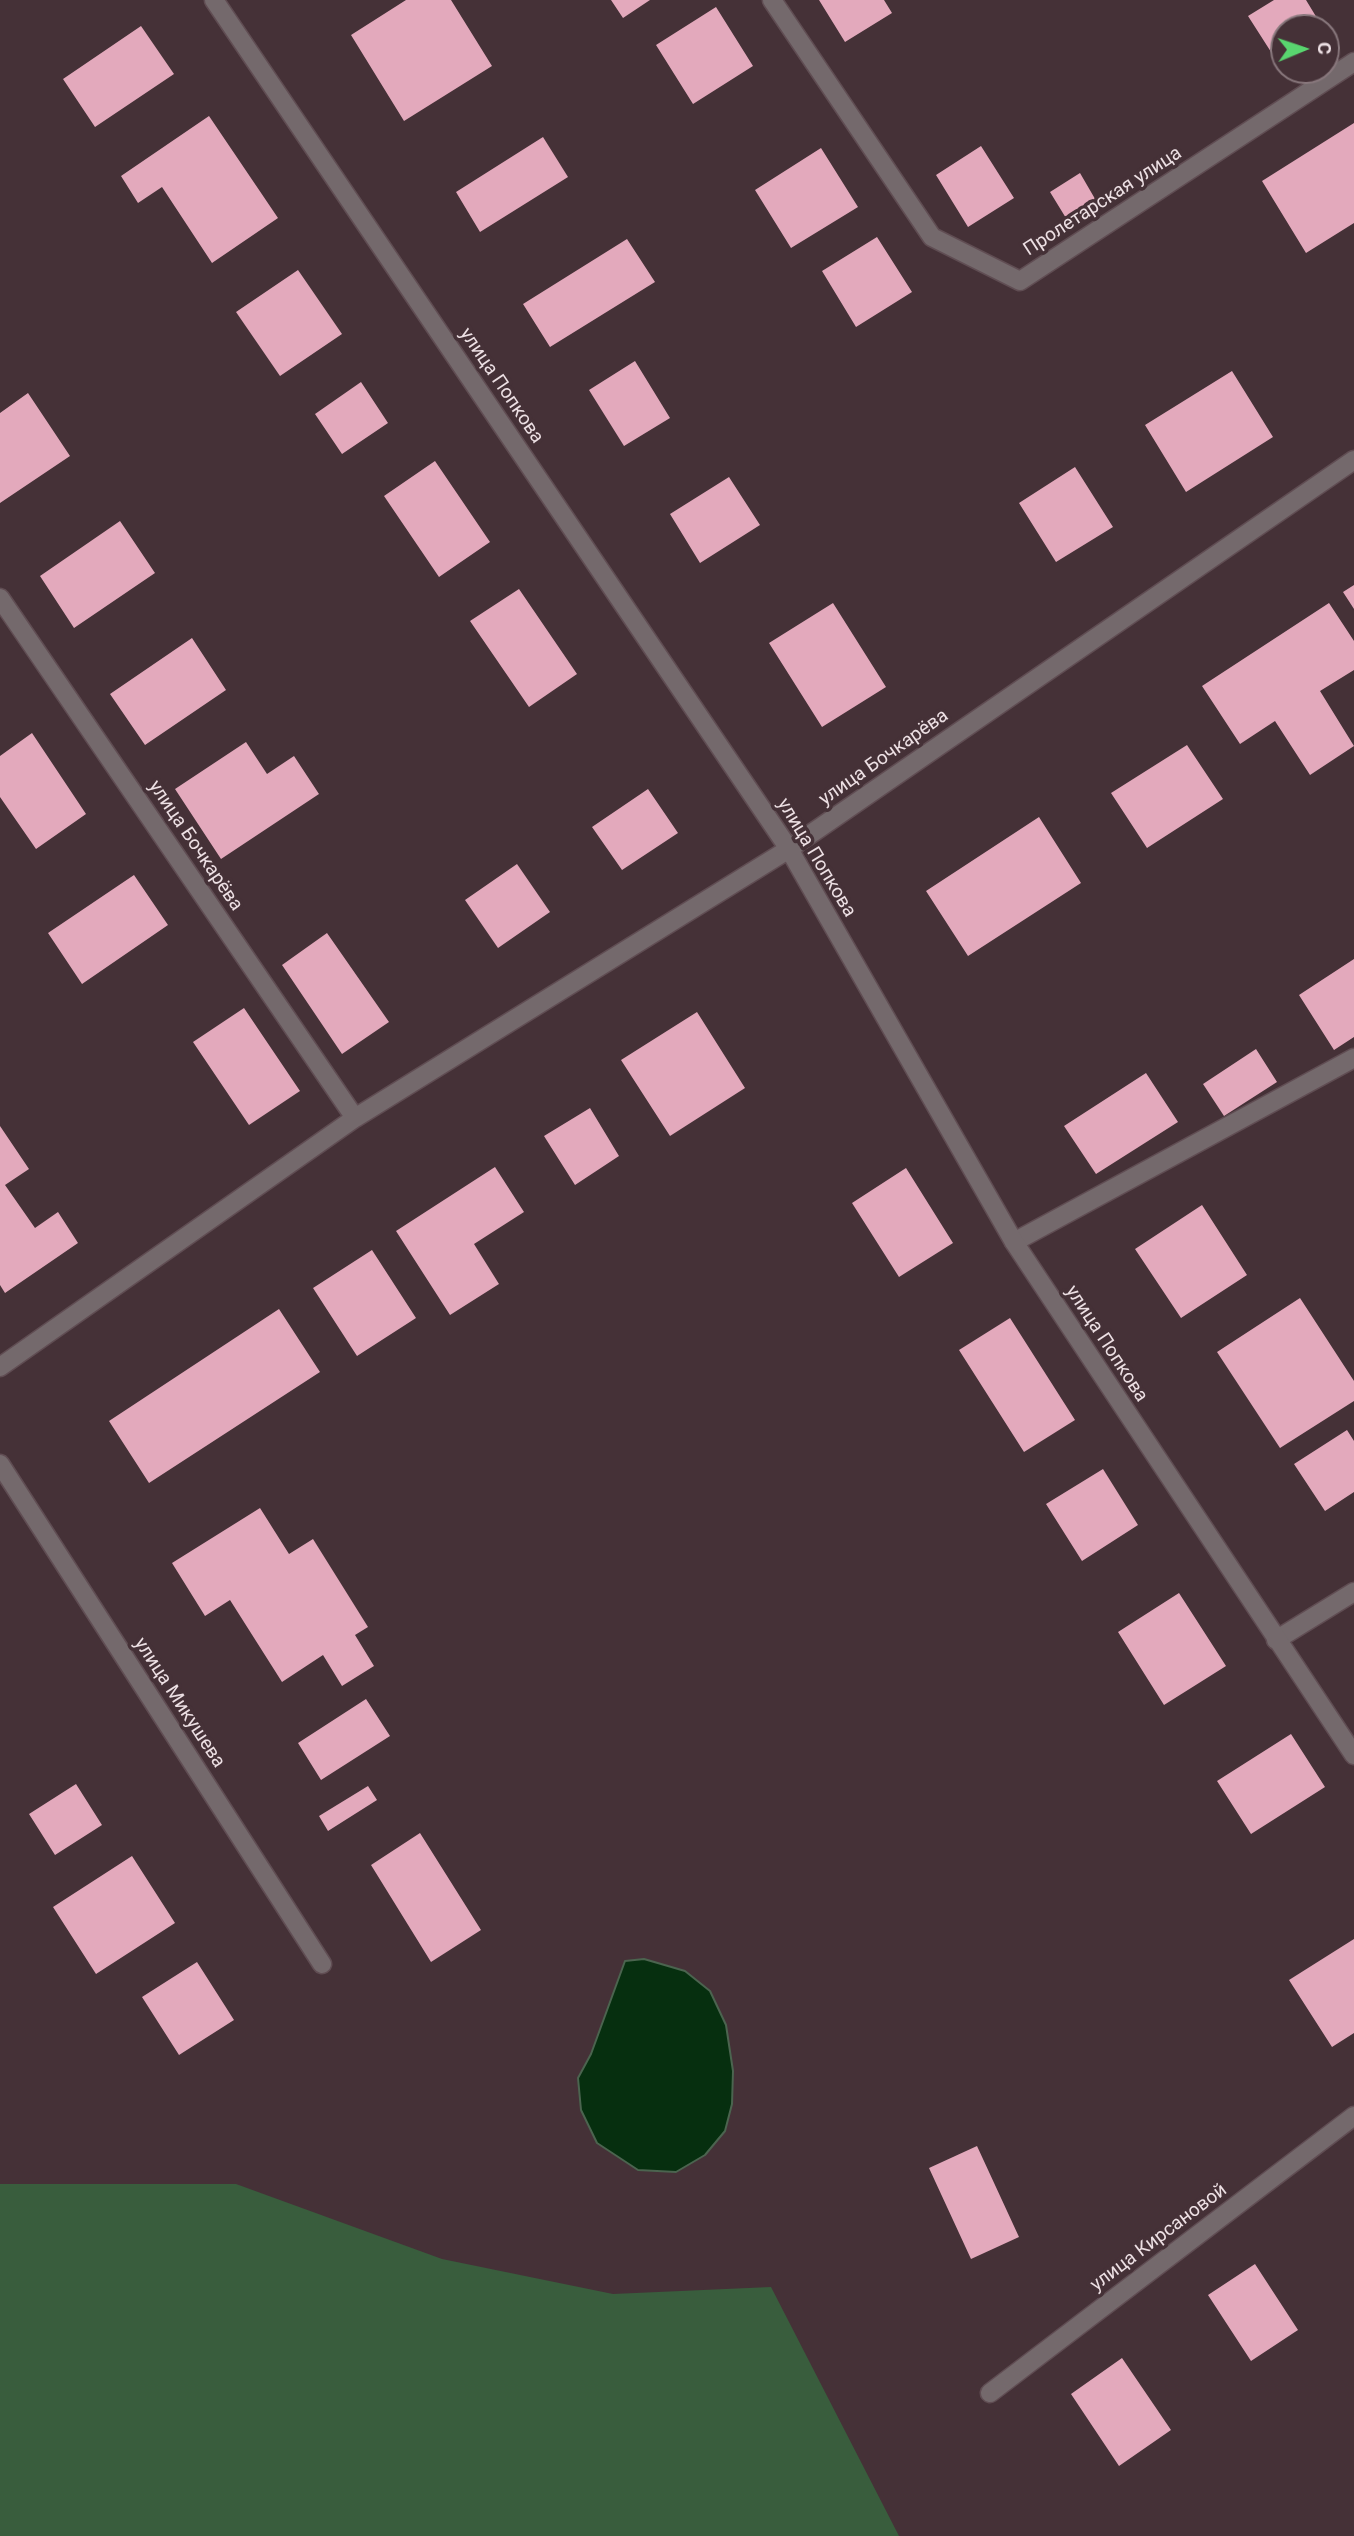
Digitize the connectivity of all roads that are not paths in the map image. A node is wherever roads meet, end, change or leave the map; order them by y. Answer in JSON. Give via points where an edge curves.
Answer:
{"nodes":[{"id":1,"x":214,"y":0,"type":"edge"},
{"id":2,"x":772,"y":0,"type":"edge"},
{"id":3,"x":1354,"y":62,"type":"edge"},
{"id":4,"x":1354,"y":460,"type":"edge"},
{"id":5,"x":0,"y":598,"type":"edge"},
{"id":6,"x":789,"y":849,"type":"junction"},
{"id":7,"x":1354,"y":1058,"type":"edge"},
{"id":8,"x":355,"y":1118,"type":"junction"},
{"id":9,"x":1014,"y":1242,"type":"junction"},
{"id":10,"x":0,"y":1367,"type":"edge"},
{"id":11,"x":0,"y":1464,"type":"edge"},
{"id":12,"x":1354,"y":1592,"type":"edge"},
{"id":13,"x":1276,"y":1640,"type":"junction"},
{"id":14,"x":1354,"y":1755,"type":"edge"},
{"id":15,"x":322,"y":1964,"type":"dead end"},
{"id":16,"x":1354,"y":2116,"type":"edge"},
{"id":17,"x":990,"y":2393,"type":"dead end"}],
"edges":[{"from":1,"to":6,"type":"street","name":"улица Попкова"},
{"from":2,"to":3,"type":"street","name":"Пролетарская улица","via":[[932,237],[1020,281]]},
{"from":4,"to":6,"type":"street","name":"улица Бочкарёва"},
{"from":5,"to":8,"type":"street","name":"улица Бочкарёва"},
{"from":6,"to":8,"type":"street","name":"улица Бочкарёва"},
{"from":6,"to":9,"type":"street","name":"улица Попкова"},
{"from":7,"to":9,"type":"street"},
{"from":8,"to":10,"type":"street","name":"улица Бочкарёва"},
{"from":9,"to":13,"type":"street","name":"улица Попкова"},
{"from":11,"to":15,"type":"street","name":"улица Микушева"},
{"from":12,"to":13,"type":"street"},
{"from":13,"to":14,"type":"street","name":"улица Попкова"},
{"from":16,"to":17,"type":"street","name":"улица Кирсановой"}]}
